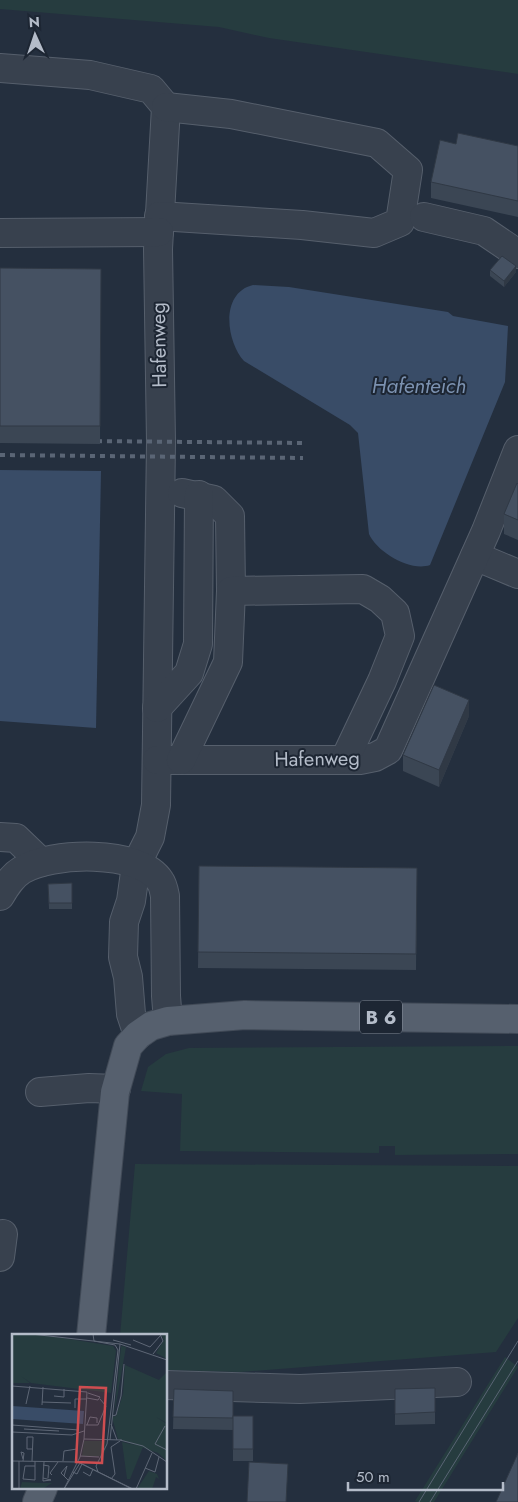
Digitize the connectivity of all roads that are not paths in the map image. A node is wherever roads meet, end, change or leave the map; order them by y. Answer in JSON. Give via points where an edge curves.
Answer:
{"nodes":[{"id":1,"x":0,"y":68,"type":"edge"},
{"id":2,"x":166,"y":107,"type":"junction"},
{"id":3,"x":424,"y":217,"type":"dead end"},
{"id":4,"x":159,"y":224,"type":"junction"},
{"id":5,"x":0,"y":233,"type":"edge"},
{"id":6,"x":518,"y":254,"type":"edge"},
{"id":7,"x":518,"y":450,"type":"edge"},
{"id":8,"x":160,"y":492,"type":"junction"},
{"id":9,"x":198,"y":495,"type":"junction"},
{"id":10,"x":475,"y":556,"type":"junction"},
{"id":11,"x":518,"y":574,"type":"edge"},
{"id":12,"x":230,"y":591,"type":"junction"},
{"id":13,"x":158,"y":708,"type":"junction"},
{"id":14,"x":345,"y":759,"type":"junction"},
{"id":15,"x":169,"y":760,"type":"junction"},
{"id":16,"x":0,"y":836,"type":"edge"},
{"id":17,"x":41,"y":862,"type":"junction"},
{"id":18,"x":136,"y":865,"type":"junction"},
{"id":19,"x":3,"y":883,"type":"edge"},
{"id":20,"x":518,"y":1019,"type":"edge"},
{"id":21,"x":168,"y":1021,"type":"junction"},
{"id":22,"x":138,"y":1035,"type":"junction"},
{"id":23,"x":116,"y":1089,"type":"junction"},
{"id":24,"x":40,"y":1092,"type":"dead end"},
{"id":25,"x":91,"y":1334,"type":"edge"},
{"id":26,"x":457,"y":1382,"type":"dead end"},
{"id":27,"x":168,"y":1385,"type":"edge"},
{"id":28,"x":42,"y":1490,"type":"edge"},
{"id":29,"x":36,"y":1502,"type":"edge"}],
"edges":[{"from":1,"to":2,"type":"street","via":[[90,75],[151,89]]},
{"from":2,"to":4,"type":"street","name":"Hafenweg"},
{"from":2,"to":4,"type":"street","via":[[231,114],[377,143],[408,170],[400,222],[374,233],[302,225]]},
{"from":3,"to":6,"type":"street","via":[[484,232]]},
{"from":4,"to":5,"type":"street"},
{"from":4,"to":8,"type":"street","name":"Hafenweg"},
{"from":7,"to":10,"type":"street","name":"Hafenweg"},
{"from":8,"to":9,"type":"street"},
{"from":8,"to":13,"type":"street","name":"Hafenweg"},
{"from":9,"to":12,"type":"street","via":[[214,500],[230,516]]},
{"from":9,"to":13,"type":"street","via":[[198,644],[189,673]]},
{"from":10,"to":11,"type":"street"},
{"from":10,"to":14,"type":"street","name":"Hafenweg","via":[[388,750],[375,757]]},
{"from":12,"to":14,"type":"street","via":[[363,589],[395,613],[400,636]]},
{"from":12,"to":15,"type":"street","via":[[228,662]]},
{"from":13,"to":15,"type":"street","name":"Hafenweg"},
{"from":14,"to":15,"type":"street","name":"Hafenweg"},
{"from":15,"to":18,"type":"street","name":"Hafenweg","via":[[150,837]]},
{"from":16,"to":17,"type":"street","via":[[16,838]]},
{"from":17,"to":18,"type":"street","via":[[82,856]]},
{"from":17,"to":19,"type":"street","via":[[22,869]]},
{"from":18,"to":21,"type":"street","via":[[160,881],[165,896]]},
{"from":18,"to":22,"type":"street","name":"Hafenweg","via":[[124,930],[123,957],[131,1014]]},
{"from":20,"to":21,"type":"main road","number":"B 6","via":[[245,1015]]},
{"from":21,"to":22,"type":"main road","number":"B 6"},
{"from":22,"to":23,"type":"main road","via":[[128,1046]]},
{"from":23,"to":24,"type":"street"},
{"from":23,"to":25,"type":"main road"},
{"from":26,"to":27,"type":"street","via":[[300,1389]]},
{"from":28,"to":29,"type":"main road"}]}
